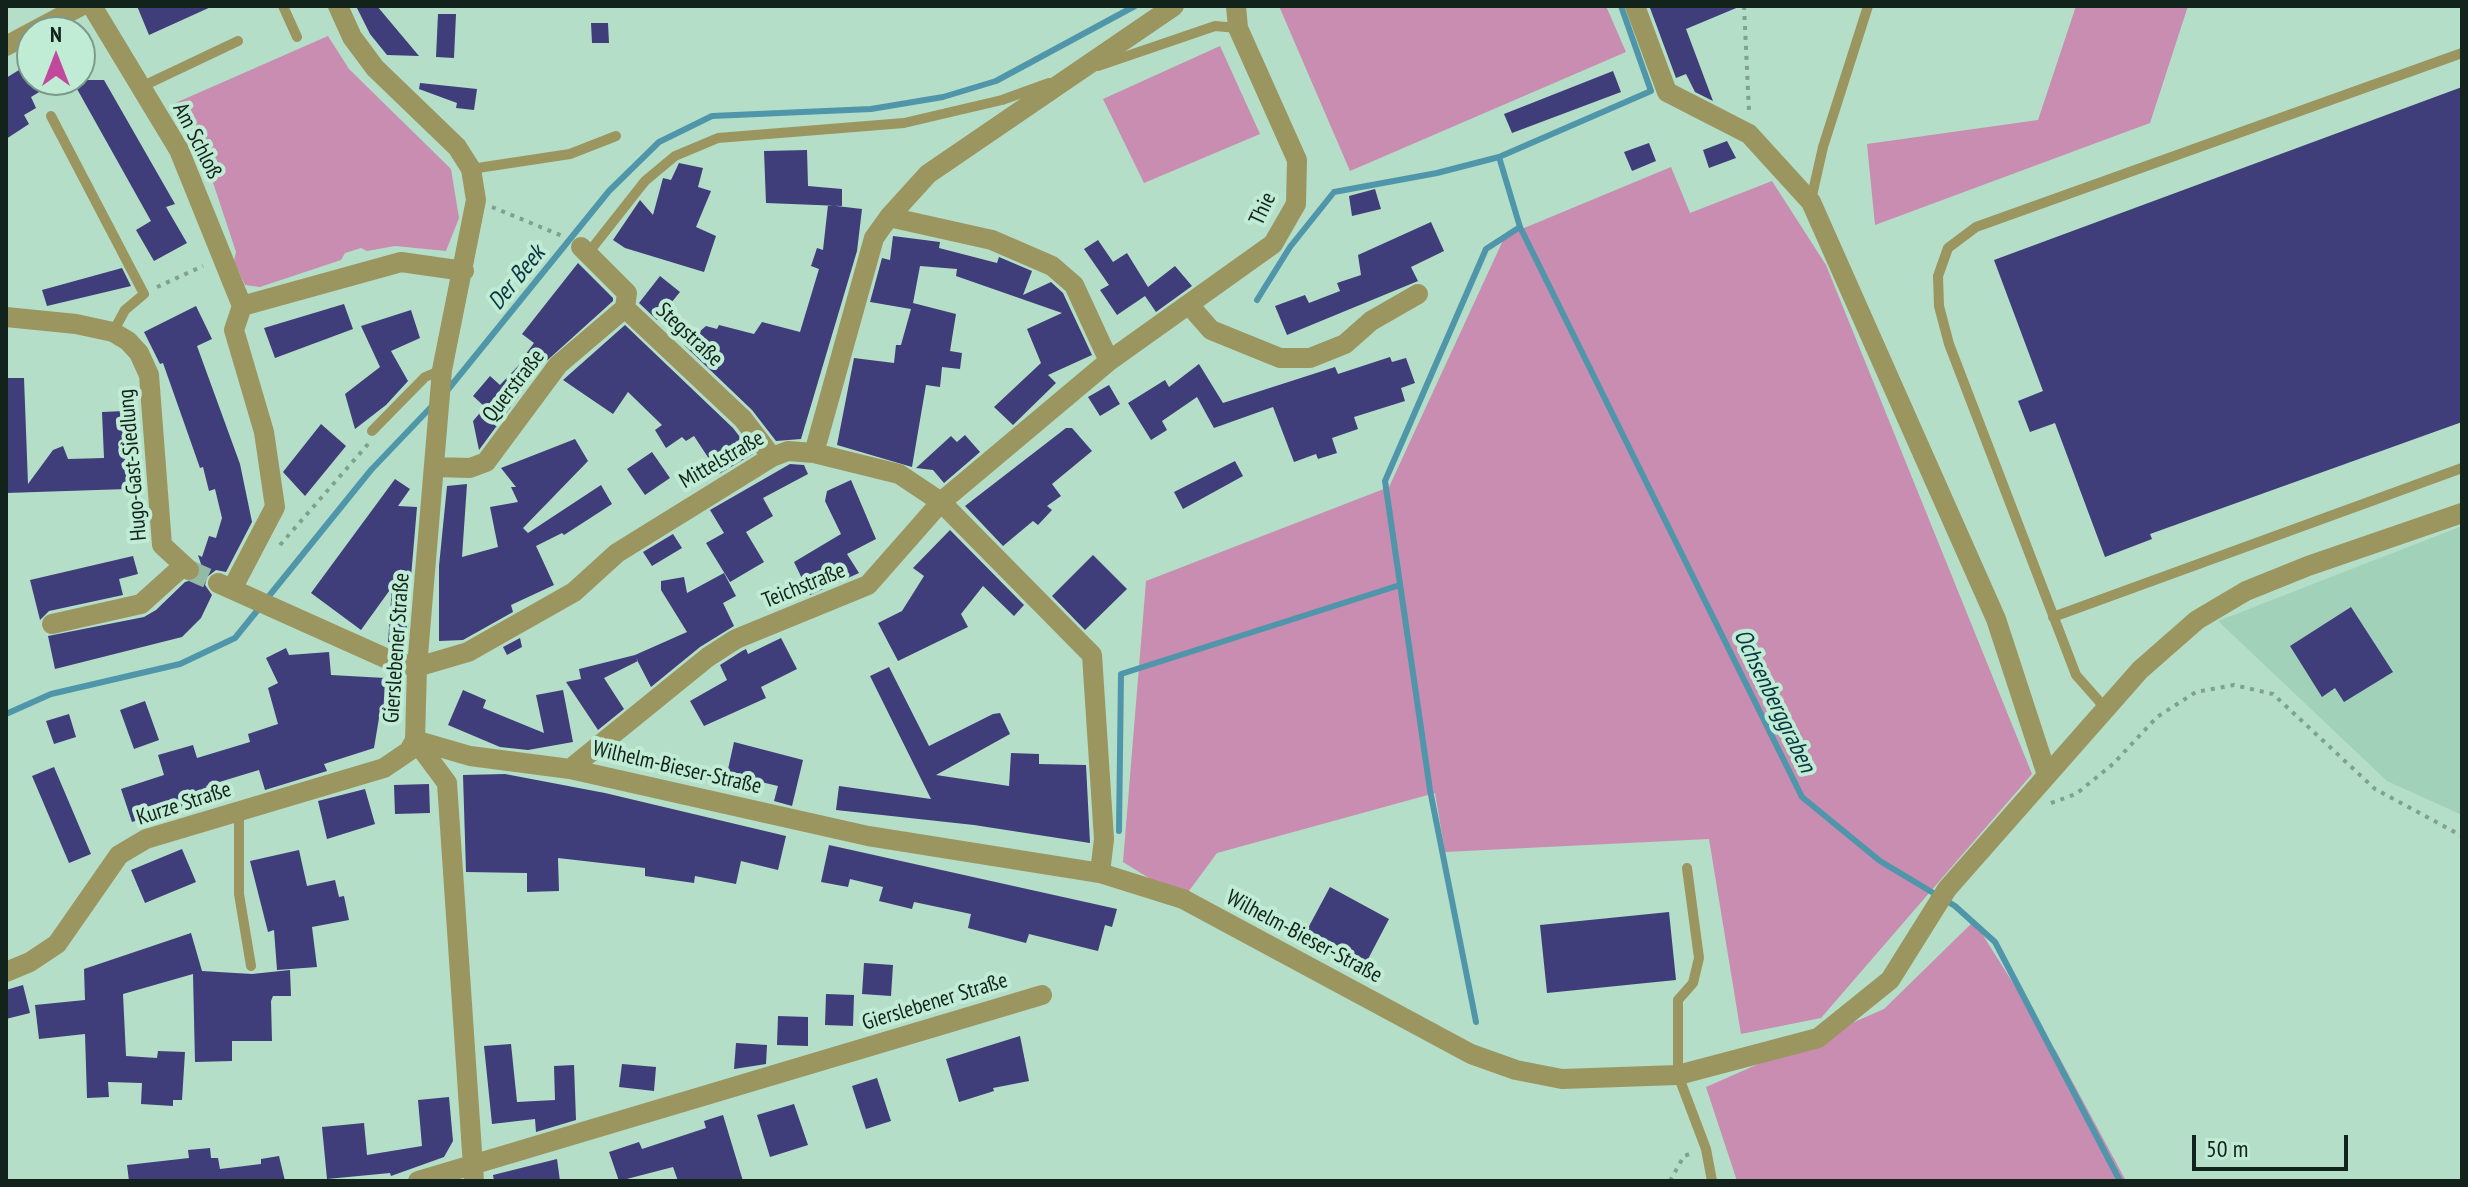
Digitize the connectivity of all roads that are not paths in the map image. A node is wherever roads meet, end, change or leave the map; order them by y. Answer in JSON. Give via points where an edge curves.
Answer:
{"nodes":[{"id":1,"x":81,"y":6,"type":"edge"},
{"id":2,"x":92,"y":6,"type":"edge"},
{"id":3,"x":283,"y":6,"type":"edge"},
{"id":4,"x":338,"y":6,"type":"edge"},
{"id":5,"x":1174,"y":6,"type":"edge"},
{"id":6,"x":1236,"y":6,"type":"edge"},
{"id":7,"x":1635,"y":6,"type":"edge"},
{"id":8,"x":1868,"y":6,"type":"edge"},
{"id":9,"x":62,"y":16,"type":"edge"},
{"id":10,"x":1238,"y":28,"type":"junction"},
{"id":11,"x":297,"y":37,"type":"dead end"},
{"id":12,"x":238,"y":41,"type":"dead end"},
{"id":13,"x":2462,"y":53,"type":"edge"},
{"id":14,"x":1073,"y":75,"type":"junction"},
{"id":15,"x":141,"y":87,"type":"junction"},
{"id":16,"x":51,"y":116,"type":"dead end"},
{"id":17,"x":616,"y":136,"type":"dead end"},
{"id":18,"x":471,"y":169,"type":"junction"},
{"id":19,"x":1811,"y":202,"type":"junction"},
{"id":20,"x":889,"y":217,"type":"junction"},
{"id":21,"x":585,"y":250,"type":"joint"},
{"id":22,"x":464,"y":271,"type":"junction"},
{"id":23,"x":1418,"y":294,"type":"dead end"},
{"id":24,"x":242,"y":306,"type":"junction"},
{"id":25,"x":1190,"y":306,"type":"junction"},
{"id":26,"x":625,"y":308,"type":"junction"},
{"id":27,"x":6,"y":317,"type":"edge"},
{"id":28,"x":113,"y":332,"type":"junction"},
{"id":29,"x":1109,"y":361,"type":"junction"},
{"id":30,"x":441,"y":374,"type":"junction"},
{"id":31,"x":372,"y":431,"type":"road end"},
{"id":32,"x":814,"y":453,"type":"junction"},
{"id":33,"x":772,"y":457,"type":"junction"},
{"id":34,"x":435,"y":467,"type":"junction"},
{"id":35,"x":2462,"y":468,"type":"edge"},
{"id":36,"x":941,"y":502,"type":"junction"},
{"id":37,"x":2462,"y":513,"type":"edge"},
{"id":38,"x":2053,"y":617,"type":"junction"},
{"id":39,"x":52,"y":624,"type":"dead end"},
{"id":40,"x":417,"y":667,"type":"junction"},
{"id":41,"x":2106,"y":709,"type":"junction"},
{"id":42,"x":415,"y":740,"type":"junction"},
{"id":43,"x":570,"y":769,"type":"junction"},
{"id":44,"x":2047,"y":775,"type":"junction"},
{"id":45,"x":239,"y":811,"type":"junction"},
{"id":46,"x":1687,"y":868,"type":"dead end"},
{"id":47,"x":1100,"y":873,"type":"junction"},
{"id":48,"x":251,"y":966,"type":"dead end"},
{"id":49,"x":6,"y":972,"type":"edge"},
{"id":50,"x":1042,"y":995,"type":"dead end"},
{"id":51,"x":1678,"y":1075,"type":"junction"},
{"id":52,"x":473,"y":1173,"type":"edge"},
{"id":53,"x":418,"y":1181,"type":"edge"},
{"id":54,"x":1712,"y":1181,"type":"edge"}],
"edges":[{"from":1,"to":9,"type":"street"},
{"from":2,"to":15,"type":"street","name":"Am Schloß"},
{"from":3,"to":11,"type":"lane"},
{"from":4,"to":18,"type":"street","name":"Gierslebener Straße","via":[[375,68],[457,147]]},
{"from":5,"to":14,"type":"street"},
{"from":6,"to":10,"type":"street","name":"Thie"},
{"from":7,"to":19,"type":"street","via":[[1667,92],[1749,134]]},
{"from":8,"to":19,"type":"lane"},
{"from":10,"to":14,"type":"lane","via":[[1215,26]]},
{"from":10,"to":25,"type":"street","name":"Thie","via":[[1297,160],[1296,204],[1273,244]]},
{"from":12,"to":15,"type":"lane"},
{"from":13,"to":38,"type":"lane","via":[[1976,227],[1948,248],[1938,276],[1949,344]]},
{"from":14,"to":20,"type":"street","via":[[928,174]]},
{"from":14,"to":21,"type":"lane","via":[[1002,100],[904,123],[718,138],[675,156],[645,181]]},
{"from":15,"to":24,"type":"street","name":"Am Schloß","via":[[179,150]]},
{"from":16,"to":28,"type":"lane","via":[[144,294],[125,310]]},
{"from":17,"to":18,"type":"lane","via":[[570,154]]},
{"from":18,"to":22,"type":"street","name":"Gierslebener Straße","via":[[476,200]]},
{"from":19,"to":44,"type":"street","via":[[1996,619]]},
{"from":20,"to":29,"type":"street","via":[[992,240],[1052,266],[1074,285]]},
{"from":20,"to":32,"type":"street","via":[[874,238]]},
{"from":21,"to":26,"type":"street","name":"Stegstraße","via":[[627,293]]},
{"from":22,"to":24,"type":"street","via":[[401,262]]},
{"from":22,"to":30,"type":"street","name":"Gierslebener Straße"},
{"from":23,"to":25,"type":"street","via":[[1371,321],[1345,344],[1310,358],[1280,358],[1211,330]]},
{"from":24,"to":40,"type":"street","via":[[234,330],[264,432],[275,507],[225,586],[392,661]]},
{"from":25,"to":29,"type":"street","name":"Thie"},
{"from":26,"to":33,"type":"street","name":"Stegstraße","via":[[743,419]]},
{"from":26,"to":34,"type":"street","name":"Querstraße","via":[[558,365],[486,462],[470,468]]},
{"from":27,"to":28,"type":"street"},
{"from":28,"to":39,"type":"street","name":"Hugo-Gast-Siedlung","via":[[146,364],[162,545],[186,569],[141,604]]},
{"from":29,"to":36,"type":"street","name":"Teichstraße"},
{"from":30,"to":31,"type":"lane","via":[[425,377]]},
{"from":30,"to":34,"type":"street","name":"Gierslebener Straße"},
{"from":32,"to":33,"type":"street","name":"Mittelstraße","via":[[788,451]]},
{"from":32,"to":36,"type":"street","name":"Mittelstraße","via":[[899,474]]},
{"from":33,"to":40,"type":"street","name":"Mittelstraße","via":[[617,553],[574,592],[468,652]]},
{"from":34,"to":40,"type":"street","name":"Gierslebener Straße"},
{"from":35,"to":38,"type":"lane"},
{"from":36,"to":43,"type":"street","name":"Teichstraße","via":[[868,585],[736,639]]},
{"from":36,"to":47,"type":"street","name":"Mittelstraße","via":[[1092,655],[1104,839]]},
{"from":37,"to":41,"type":"street","name":"Wilhelm-Bieser-Straße","via":[[2246,591],[2197,620],[2140,670]]},
{"from":38,"to":41,"type":"lane","via":[[2076,675]]},
{"from":40,"to":42,"type":"street","name":"Gierslebener Straße"},
{"from":41,"to":44,"type":"street","name":"Wilhelm-Bieser-Straße"},
{"from":42,"to":43,"type":"street","name":"Wilhelm-Bieser-Straße","via":[[470,756]]},
{"from":42,"to":45,"type":"street","name":"Kurze Straße","via":[[409,751],[384,768]]},
{"from":42,"to":52,"type":"street","name":"Gierslebener Straße","via":[[447,783]]},
{"from":43,"to":47,"type":"street","name":"Wilhelm-Bieser-Straße","via":[[868,836]]},
{"from":44,"to":51,"type":"street","name":"Wilhelm-Bieser-Straße","via":[[1947,889],[1890,980],[1818,1038]]},
{"from":45,"to":48,"type":"lane","via":[[238,882]]},
{"from":45,"to":49,"type":"street","name":"Kurze Straße","via":[[146,839],[119,855],[57,944]]},
{"from":46,"to":51,"type":"lane","via":[[1699,958],[1693,983],[1678,1000]]},
{"from":47,"to":51,"type":"street","name":"Wilhelm-Bieser-Straße","via":[[1183,899],[1471,1054],[1516,1070],[1562,1079]]},
{"from":50,"to":52,"type":"street","name":"Gierslebener Straße"},
{"from":51,"to":54,"type":"lane","via":[[1706,1149]]},
{"from":52,"to":53,"type":"street"}]}
